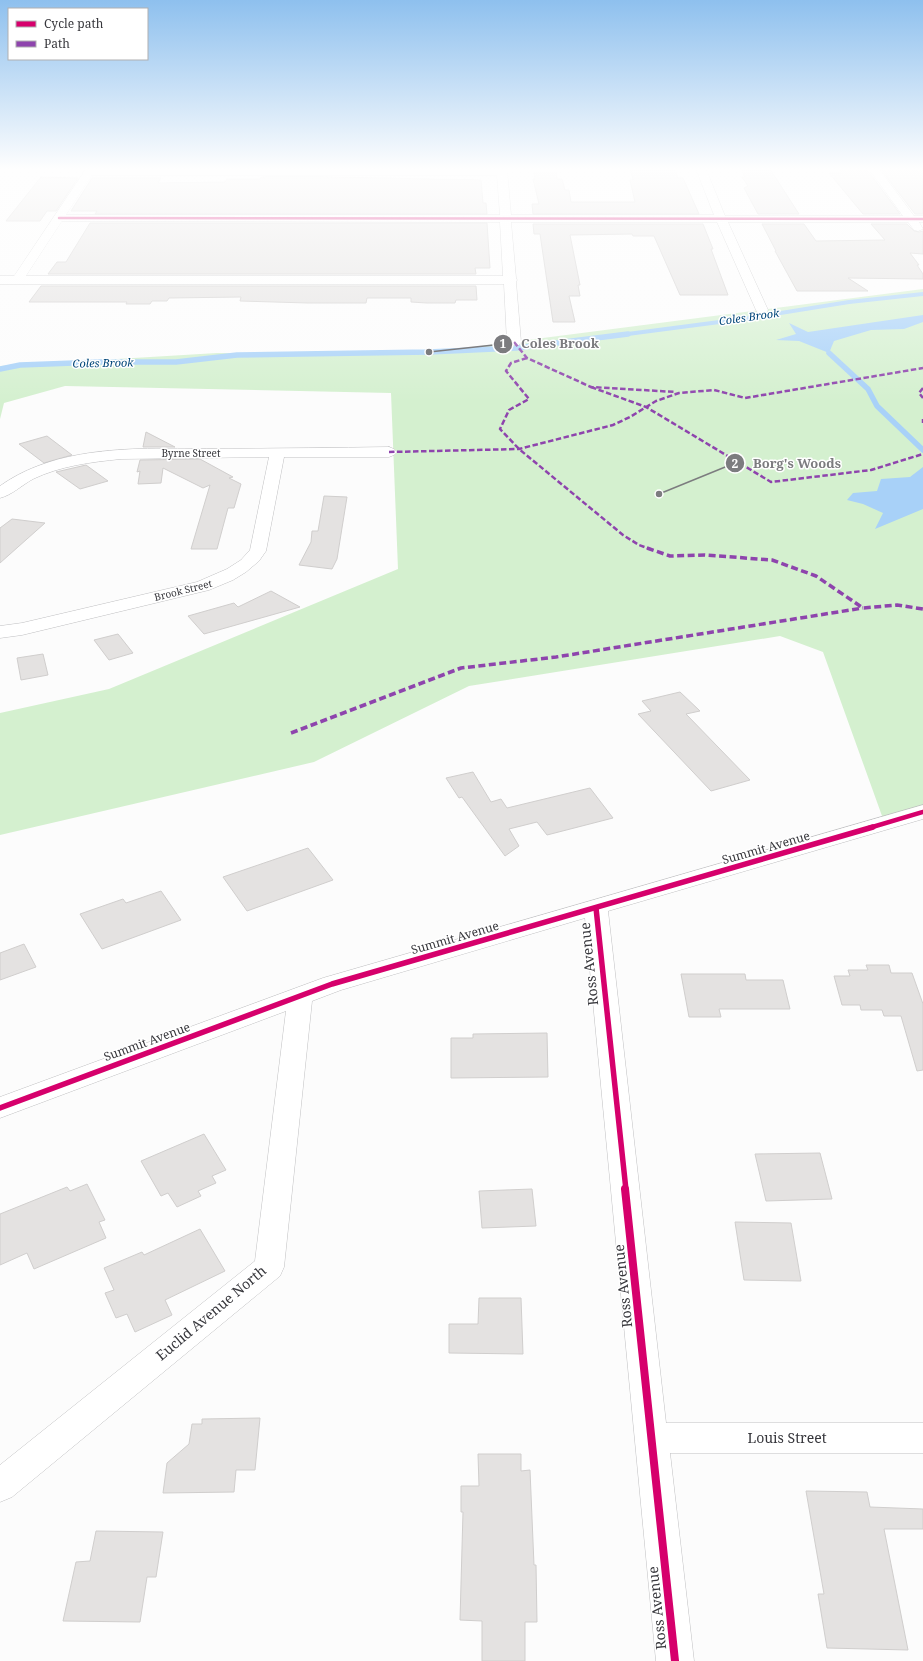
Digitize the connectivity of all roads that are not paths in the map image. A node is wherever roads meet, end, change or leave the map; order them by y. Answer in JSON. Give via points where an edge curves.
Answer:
{"nodes":[{"id":1,"x":40,"y":247,"type":"edge"},
{"id":2,"x":508,"y":247,"type":"edge"},
{"id":3,"x":733,"y":247,"type":"edge"},
{"id":4,"x":0,"y":280,"type":"edge"},
{"id":5,"x":18,"y":280,"type":"junction"},
{"id":6,"x":511,"y":280,"type":"junction"},
{"id":7,"x":762,"y":310,"type":"dead end"},
{"id":8,"x":514,"y":342,"type":"dead end"},
{"id":9,"x":390,"y":452,"type":"dead end"},
{"id":10,"x":277,"y":453,"type":"junction"},
{"id":11,"x":0,"y":493,"type":"edge"},
{"id":12,"x":0,"y":632,"type":"edge"},
{"id":13,"x":923,"y":812,"type":"edge"},
{"id":14,"x":596,"y":908,"type":"junction"},
{"id":15,"x":300,"y":996,"type":"junction"},
{"id":16,"x":0,"y":1108,"type":"edge"},
{"id":17,"x":651,"y":1438,"type":"junction"},
{"id":18,"x":923,"y":1438,"type":"edge"},
{"id":19,"x":0,"y":1486,"type":"edge"},
{"id":20,"x":675,"y":1661,"type":"edge"}],
"edges":[{"from":1,"to":5,"type":"street"},
{"from":2,"to":6,"type":"street"},
{"from":3,"to":7,"type":"street"},
{"from":4,"to":5,"type":"street"},
{"from":5,"to":6,"type":"street"},
{"from":6,"to":8,"type":"street"},
{"from":9,"to":10,"type":"street","name":"Byrne Street"},
{"from":10,"to":11,"type":"street","name":"Byrne Street","via":[[147,453],[94,457],[47,469],[24,478]]},
{"from":10,"to":12,"type":"street","name":"Brook Street","via":[[258,551],[251,562],[239,571],[203,586]]},
{"from":13,"to":14,"type":"street","name":"Summit Avenue"},
{"from":14,"to":15,"type":"street","name":"Summit Avenue","via":[[332,984]]},
{"from":14,"to":17,"type":"street","name":"Ross Avenue"},
{"from":15,"to":16,"type":"street","name":"Summit Avenue"},
{"from":15,"to":19,"type":"street","name":"Euclid Avenue North","via":[[269,1267]]},
{"from":17,"to":18,"type":"street","name":"Louis Street"},
{"from":17,"to":20,"type":"street","name":"Ross Avenue"}]}
